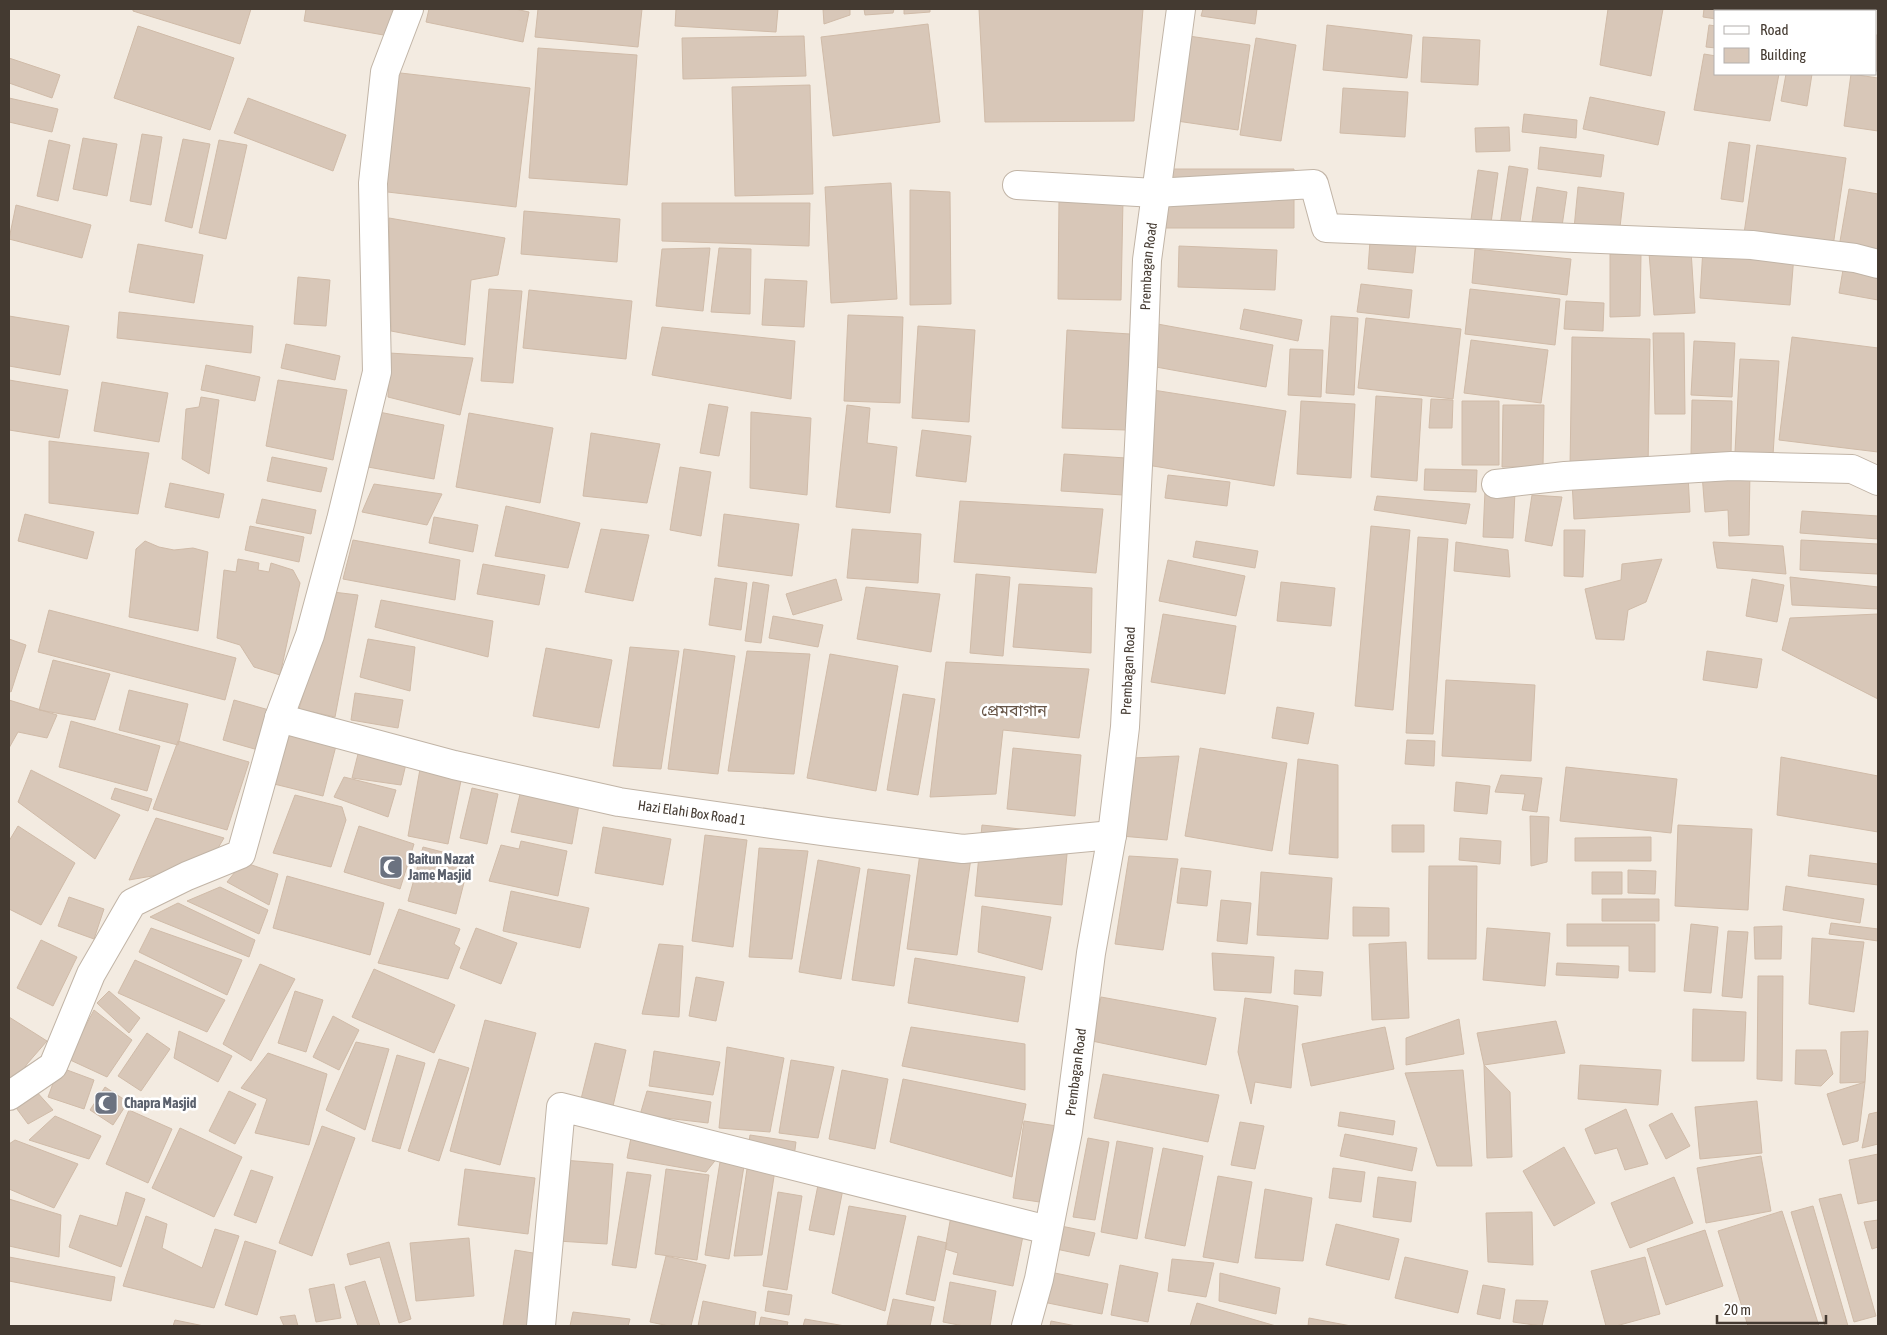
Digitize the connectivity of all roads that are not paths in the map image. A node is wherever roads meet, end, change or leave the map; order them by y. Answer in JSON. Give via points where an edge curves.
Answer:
{"nodes":[{"id":1,"x":410,"y":9,"type":"edge"},
{"id":2,"x":1181,"y":9,"type":"edge"},
{"id":3,"x":1016,"y":185,"type":"dead end"},
{"id":4,"x":1155,"y":193,"type":"junction"},
{"id":5,"x":1878,"y":264,"type":"edge"},
{"id":6,"x":1878,"y":481,"type":"edge"},
{"id":7,"x":1496,"y":484,"type":"dead end"},
{"id":8,"x":279,"y":718,"type":"junction"},
{"id":9,"x":1112,"y":835,"type":"junction"},
{"id":10,"x":9,"y":1096,"type":"edge"},
{"id":11,"x":1048,"y":1230,"type":"junction"},
{"id":12,"x":541,"y":1326,"type":"edge"},
{"id":13,"x":1026,"y":1326,"type":"edge"}],
"edges":[{"from":1,"to":8,"type":"street","via":[[385,72],[373,183],[377,372],[310,635]]},
{"from":2,"to":4,"type":"street","name":"Prembagan Road"},
{"from":3,"to":4,"type":"street"},
{"from":4,"to":5,"type":"street","via":[[1314,184],[1326,228],[1752,245],[1855,258]]},
{"from":4,"to":9,"type":"street","name":"Prembagan Road","via":[[1147,260],[1125,727]]},
{"from":6,"to":7,"type":"street","via":[[1852,469],[1731,466],[1565,476]]},
{"from":8,"to":9,"type":"street","name":"Hazi Elahi Box Road 1","via":[[454,765],[619,802],[828,832],[963,849]]},
{"from":8,"to":10,"type":"street","via":[[241,854],[132,903],[91,974],[53,1066]]},
{"from":9,"to":11,"type":"street","name":"Prembagan Road","via":[[1068,1131]]},
{"from":11,"to":12,"type":"street","via":[[561,1107]]},
{"from":11,"to":13,"type":"street","name":"Prembagan Road"}]}
